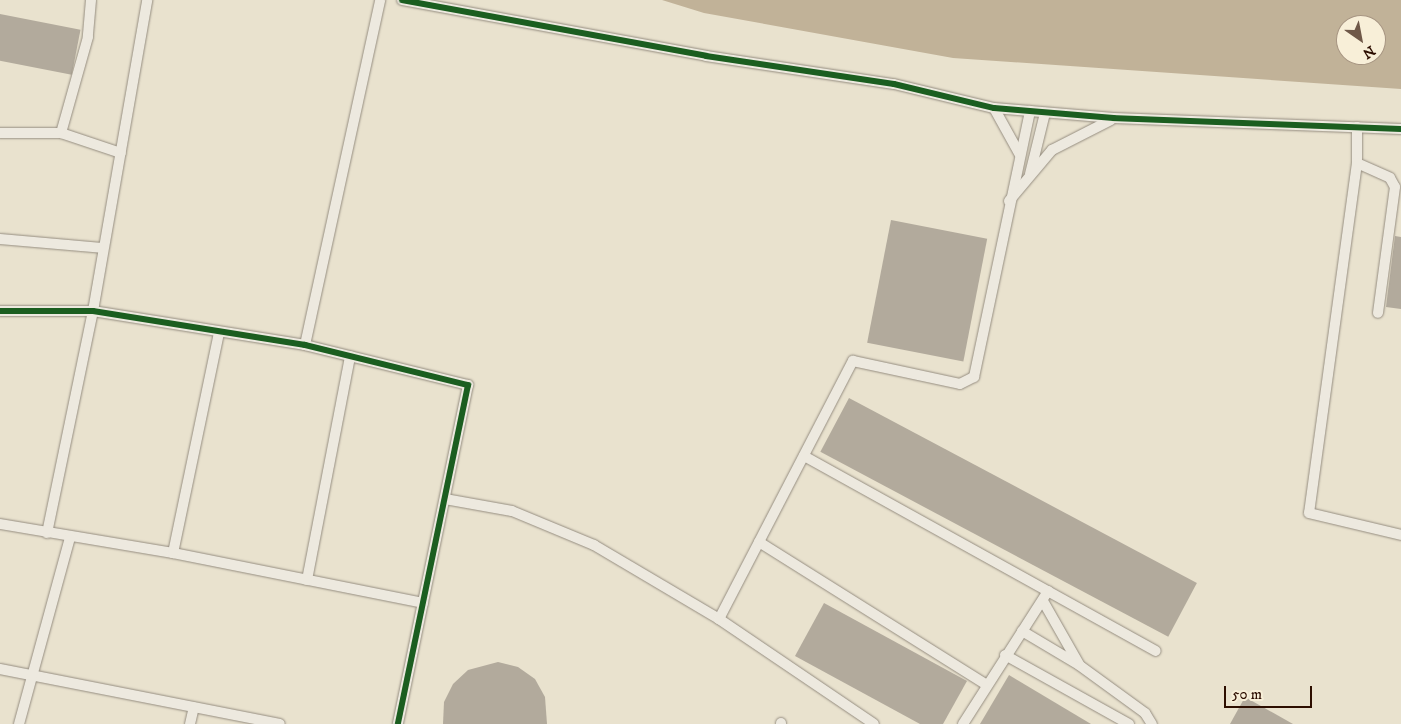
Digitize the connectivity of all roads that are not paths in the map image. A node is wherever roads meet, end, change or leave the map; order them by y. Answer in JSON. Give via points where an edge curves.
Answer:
{"nodes":[{"id":1,"x":91,"y":0,"type":"edge"},
{"id":2,"x":147,"y":0,"type":"edge"},
{"id":3,"x":380,"y":0,"type":"edge"},
{"id":4,"x":402,"y":0,"type":"edge"},
{"id":5,"x":994,"y":108,"type":"junction"},
{"id":6,"x":1030,"y":111,"type":"junction"},
{"id":7,"x":1045,"y":112,"type":"junction"},
{"id":8,"x":1114,"y":118,"type":"junction"},
{"id":9,"x":1357,"y":127,"type":"junction"},
{"id":10,"x":1401,"y":130,"type":"edge"},
{"id":11,"x":0,"y":133,"type":"edge"},
{"id":12,"x":61,"y":133,"type":"junction"},
{"id":13,"x":120,"y":153,"type":"junction"},
{"id":14,"x":1020,"y":155,"type":"junction"},
{"id":15,"x":1357,"y":163,"type":"junction"},
{"id":16,"x":1029,"y":175,"type":"junction"},
{"id":17,"x":1007,"y":203,"type":"junction"},
{"id":18,"x":0,"y":239,"type":"edge"},
{"id":19,"x":102,"y":248,"type":"junction"},
{"id":20,"x":0,"y":311,"type":"edge"},
{"id":21,"x":93,"y":311,"type":"junction"},
{"id":22,"x":1378,"y":313,"type":"dead end"},
{"id":23,"x":219,"y":332,"type":"junction"},
{"id":24,"x":305,"y":345,"type":"junction"},
{"id":25,"x":350,"y":356,"type":"junction"},
{"id":26,"x":804,"y":456,"type":"junction"},
{"id":27,"x":445,"y":499,"type":"junction"},
{"id":28,"x":0,"y":524,"type":"edge"},
{"id":29,"x":47,"y":533,"type":"junction"},
{"id":30,"x":1401,"y":535,"type":"edge"},
{"id":31,"x":70,"y":538,"type":"junction"},
{"id":32,"x":759,"y":542,"type":"junction"},
{"id":33,"x":173,"y":553,"type":"junction"},
{"id":34,"x":307,"y":580,"type":"junction"},
{"id":35,"x":1048,"y":591,"type":"junction"},
{"id":36,"x":1043,"y":601,"type":"junction"},
{"id":37,"x":423,"y":603,"type":"junction"},
{"id":38,"x":719,"y":619,"type":"junction"},
{"id":39,"x":1022,"y":631,"type":"junction"},
{"id":40,"x":1156,"y":651,"type":"dead end"},
{"id":41,"x":1006,"y":655,"type":"junction"},
{"id":42,"x":1079,"y":665,"type":"junction"},
{"id":43,"x":0,"y":669,"type":"edge"},
{"id":44,"x":32,"y":675,"type":"junction"},
{"id":45,"x":987,"y":684,"type":"junction"},
{"id":46,"x":194,"y":707,"type":"junction"},
{"id":47,"x":19,"y":724,"type":"edge"},
{"id":48,"x":190,"y":724,"type":"edge"},
{"id":49,"x":280,"y":724,"type":"edge"},
{"id":50,"x":398,"y":724,"type":"edge"},
{"id":51,"x":874,"y":724,"type":"edge"},
{"id":52,"x":963,"y":724,"type":"edge"},
{"id":53,"x":1129,"y":724,"type":"edge"},
{"id":54,"x":1152,"y":724,"type":"edge"}],
"edges":[{"from":1,"to":12,"type":"street","via":[[88,38]]},
{"from":2,"to":13,"type":"street"},
{"from":3,"to":24,"type":"street"},
{"from":4,"to":5,"type":"street","via":[[706,56],[894,84]]},
{"from":5,"to":6,"type":"street"},
{"from":5,"to":14,"type":"street"},
{"from":6,"to":7,"type":"street"},
{"from":6,"to":14,"type":"street"},
{"from":7,"to":8,"type":"street"},
{"from":7,"to":16,"type":"street"},
{"from":8,"to":9,"type":"street"},
{"from":8,"to":16,"type":"street","via":[[1064,141]]},
{"from":9,"to":10,"type":"street"},
{"from":9,"to":15,"type":"street"},
{"from":11,"to":12,"type":"street"},
{"from":12,"to":13,"type":"street"},
{"from":13,"to":19,"type":"street"},
{"from":14,"to":17,"type":"street"},
{"from":15,"to":22,"type":"street","via":[[1390,178],[1395,187]]},
{"from":15,"to":30,"type":"street","via":[[1310,513]]},
{"from":16,"to":17,"type":"street"},
{"from":17,"to":26,"type":"street","via":[[974,377],[960,384],[853,361]]},
{"from":18,"to":19,"type":"street"},
{"from":19,"to":21,"type":"street"},
{"from":20,"to":21,"type":"street"},
{"from":21,"to":23,"type":"street"},
{"from":21,"to":29,"type":"street"},
{"from":23,"to":24,"type":"street"},
{"from":23,"to":33,"type":"street"},
{"from":24,"to":25,"type":"street"},
{"from":25,"to":27,"type":"street","via":[[468,385]]},
{"from":25,"to":34,"type":"street"},
{"from":26,"to":32,"type":"street"},
{"from":26,"to":35,"type":"street"},
{"from":27,"to":37,"type":"street"},
{"from":27,"to":38,"type":"street","via":[[512,510],[594,545]]},
{"from":28,"to":29,"type":"street"},
{"from":29,"to":31,"type":"street"},
{"from":31,"to":33,"type":"street"},
{"from":31,"to":44,"type":"street"},
{"from":32,"to":38,"type":"street"},
{"from":32,"to":45,"type":"street"},
{"from":33,"to":34,"type":"street"},
{"from":34,"to":37,"type":"street"},
{"from":35,"to":36,"type":"street"},
{"from":35,"to":40,"type":"street"},
{"from":36,"to":39,"type":"street"},
{"from":36,"to":42,"type":"street"},
{"from":37,"to":50,"type":"street"},
{"from":38,"to":51,"type":"street"},
{"from":39,"to":41,"type":"street"},
{"from":39,"to":42,"type":"street"},
{"from":41,"to":45,"type":"street"},
{"from":41,"to":53,"type":"street"},
{"from":42,"to":54,"type":"street","via":[[1145,713]]},
{"from":43,"to":44,"type":"street"},
{"from":44,"to":46,"type":"street"},
{"from":44,"to":47,"type":"street"},
{"from":45,"to":52,"type":"street"},
{"from":46,"to":48,"type":"street"},
{"from":46,"to":49,"type":"street"}]}
